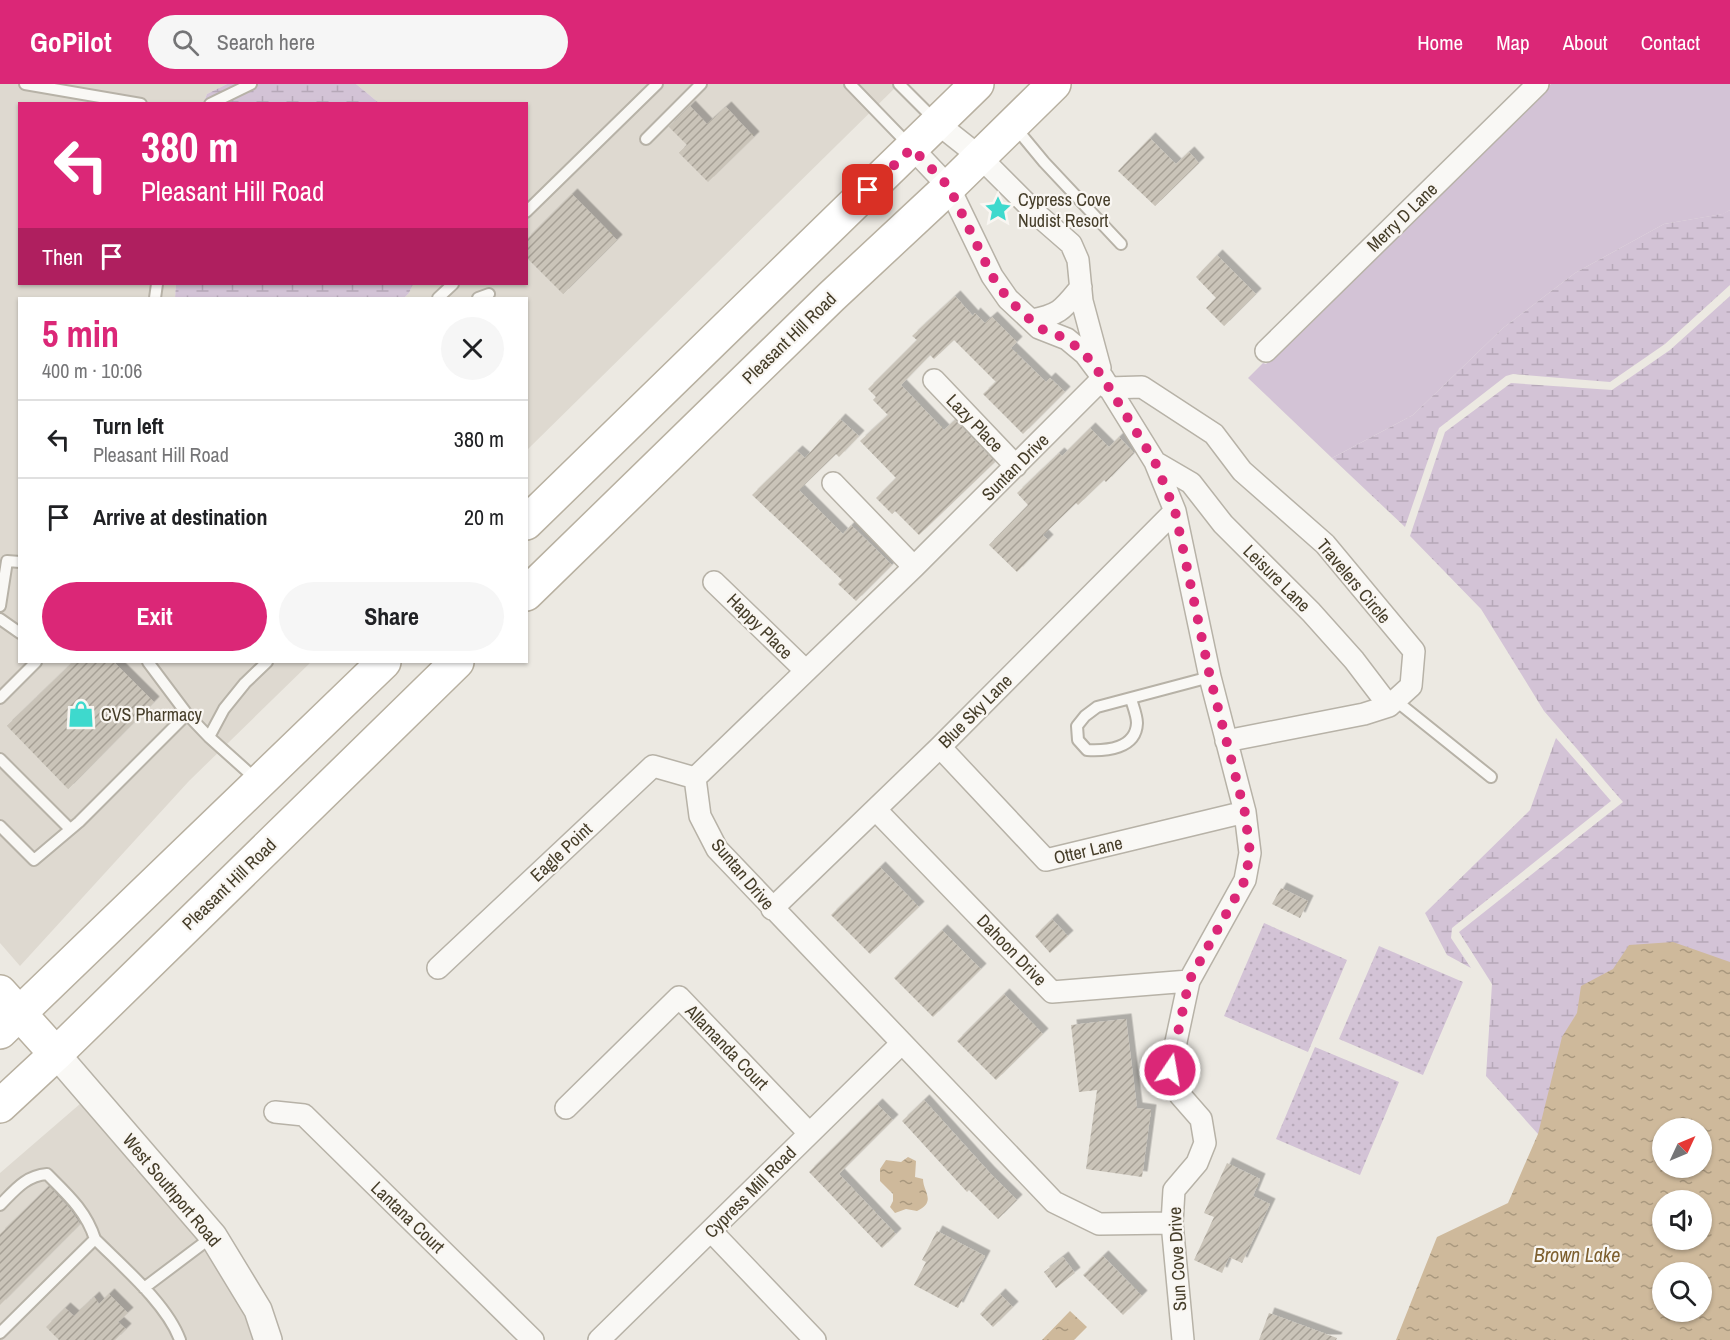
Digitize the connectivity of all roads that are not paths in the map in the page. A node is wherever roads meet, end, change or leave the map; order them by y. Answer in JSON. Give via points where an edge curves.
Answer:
{"nodes":[{"id":1,"x":25,"y":84,"type":"edge"},
{"id":2,"x":251,"y":84,"type":"edge"},
{"id":3,"x":657,"y":84,"type":"edge"},
{"id":4,"x":701,"y":84,"type":"edge"},
{"id":5,"x":850,"y":84,"type":"edge"},
{"id":6,"x":899,"y":84,"type":"edge"},
{"id":7,"x":977,"y":84,"type":"edge"},
{"id":8,"x":1054,"y":84,"type":"edge"},
{"id":9,"x":1538,"y":84,"type":"edge"},
{"id":10,"x":129,"y":102,"type":"edge"},
{"id":11,"x":214,"y":102,"type":"edge"},
{"id":12,"x":937,"y":123,"type":"junction"},
{"id":13,"x":1013,"y":124,"type":"junction"},
{"id":14,"x":646,"y":138,"type":"dead end"},
{"id":15,"x":912,"y":148,"type":"junction"},
{"id":16,"x":980,"y":157,"type":"junction"},
{"id":17,"x":949,"y":187,"type":"junction"},
{"id":18,"x":528,"y":210,"type":"edge"},
{"id":19,"x":1122,"y":244,"type":"dead end"},
{"id":20,"x":452,"y":285,"type":"edge"},
{"id":21,"x":1081,"y":287,"type":"junction"},
{"id":22,"x":439,"y":297,"type":"edge"},
{"id":23,"x":1030,"y":320,"type":"junction"},
{"id":24,"x":1266,"y":351,"type":"dead end"},
{"id":25,"x":934,"y":380,"type":"dead end"},
{"id":26,"x":1105,"y":383,"type":"junction"},
{"id":27,"x":1155,"y":462,"type":"junction"},
{"id":28,"x":1016,"y":466,"type":"junction"},
{"id":29,"x":833,"y":483,"type":"dead end"},
{"id":30,"x":1175,"y":511,"type":"junction"},
{"id":31,"x":528,"y":521,"type":"edge"},
{"id":32,"x":18,"y":562,"type":"edge"},
{"id":33,"x":914,"y":567,"type":"junction"},
{"id":34,"x":714,"y":582,"type":"dead end"},
{"id":35,"x":528,"y":592,"type":"edge"},
{"id":36,"x":0,"y":606,"type":"edge"},
{"id":37,"x":0,"y":619,"type":"edge"},
{"id":38,"x":18,"y":632,"type":"edge"},
{"id":39,"x":35,"y":663,"type":"edge"},
{"id":40,"x":149,"y":663,"type":"edge"},
{"id":41,"x":266,"y":663,"type":"edge"},
{"id":42,"x":383,"y":663,"type":"edge"},
{"id":43,"x":456,"y":663,"type":"edge"},
{"id":44,"x":806,"y":671,"type":"junction"},
{"id":45,"x":1210,"y":677,"type":"junction"},
{"id":46,"x":0,"y":698,"type":"edge"},
{"id":47,"x":1131,"y":699,"type":"junction"},
{"id":48,"x":1392,"y":703,"type":"junction"},
{"id":49,"x":187,"y":714,"type":"junction"},
{"id":50,"x":208,"y":737,"type":"junction"},
{"id":51,"x":1226,"y":741,"type":"junction"},
{"id":52,"x":940,"y":747,"type":"junction"},
{"id":53,"x":0,"y":759,"type":"edge"},
{"id":54,"x":1491,"y":777,"type":"dead end"},
{"id":55,"x":695,"y":778,"type":"junction"},
{"id":56,"x":259,"y":783,"type":"junction"},
{"id":57,"x":876,"y":810,"type":"junction"},
{"id":58,"x":1245,"y":813,"type":"junction"},
{"id":59,"x":0,"y":826,"type":"edge"},
{"id":60,"x":70,"y":829,"type":"junction"},
{"id":61,"x":772,"y":909,"type":"junction"},
{"id":62,"x":438,"y":968,"type":"dead end"},
{"id":63,"x":1189,"y":981,"type":"junction"},
{"id":64,"x":7,"y":1012,"type":"edge"},
{"id":65,"x":901,"y":1044,"type":"junction"},
{"id":66,"x":56,"y":1053,"type":"junction"},
{"id":67,"x":0,"y":1106,"type":"edge"},
{"id":68,"x":566,"y":1108,"type":"dead end"},
{"id":69,"x":275,"y":1112,"type":"dead end"},
{"id":70,"x":809,"y":1133,"type":"junction"},
{"id":71,"x":0,"y":1205,"type":"edge"},
{"id":72,"x":1172,"y":1223,"type":"junction"},
{"id":73,"x":711,"y":1231,"type":"junction"},
{"id":74,"x":213,"y":1236,"type":"junction"},
{"id":75,"x":95,"y":1239,"type":"junction"},
{"id":76,"x":144,"y":1288,"type":"junction"},
{"id":77,"x":0,"y":1334,"type":"edge"},
{"id":78,"x":180,"y":1340,"type":"edge"},
{"id":79,"x":268,"y":1340,"type":"edge"},
{"id":80,"x":533,"y":1340,"type":"edge"},
{"id":81,"x":599,"y":1340,"type":"edge"},
{"id":82,"x":815,"y":1340,"type":"edge"},
{"id":83,"x":1183,"y":1340,"type":"edge"}],
"edges":[{"from":1,"to":10,"type":"lane"},
{"from":2,"to":11,"type":"lane"},
{"from":3,"to":18,"type":"lane"},
{"from":4,"to":14,"type":"lane"},
{"from":5,"to":15,"type":"lane"},
{"from":6,"to":12,"type":"lane"},
{"from":7,"to":12,"type":"main road"},
{"from":8,"to":13,"type":"main road","name":"Pleasant Hill Road"},
{"from":9,"to":24,"type":"street","name":"Merry D Lane"},
{"from":12,"to":15,"type":"main road"},
{"from":12,"to":16,"type":"street","name":"Sun Cove Drive"},
{"from":13,"to":16,"type":"main road","name":"Pleasant Hill Road"},
{"from":13,"to":19,"type":"lane"},
{"from":15,"to":17,"type":"street","name":"Sun Cove Drive"},
{"from":15,"to":31,"type":"main road"},
{"from":16,"to":17,"type":"main road","name":"Pleasant Hill Road"},
{"from":16,"to":21,"type":"street","name":"Sun Cove Drive","via":[[1071,244],[1078,260]]},
{"from":17,"to":23,"type":"street","name":"Sun Cove Drive","via":[[992,276]]},
{"from":17,"to":35,"type":"main road","name":"Pleasant Hill Road"},
{"from":20,"to":22,"type":"lane"},
{"from":21,"to":23,"type":"street","via":[[1061,311]]},
{"from":21,"to":26,"type":"street","name":"Sun Cove Drive"},
{"from":23,"to":26,"type":"street","name":"Sun Cove Drive","via":[[1039,328],[1067,339],[1085,354]]},
{"from":25,"to":28,"type":"street","name":"Lazy Place"},
{"from":26,"to":27,"type":"street","name":"Sun Cove Drive"},
{"from":26,"to":28,"type":"street","name":"Suntan Drive"},
{"from":26,"to":48,"type":"street","name":"Travelers Circle","via":[[1142,387],[1214,434],[1242,471],[1325,544],[1414,651],[1410,686]]},
{"from":27,"to":30,"type":"street","name":"Sun Cove Drive"},
{"from":27,"to":48,"type":"street","name":"Leisure Lane","via":[[1191,483],[1223,524],[1311,612]]},
{"from":28,"to":33,"type":"street","name":"Suntan Drive"},
{"from":29,"to":33,"type":"street"},
{"from":30,"to":45,"type":"street","name":"Sun Cove Drive"},
{"from":30,"to":52,"type":"street","name":"Blue Sky Lane"},
{"from":32,"to":36,"type":"lane","via":[[7,561]]},
{"from":33,"to":44,"type":"street","name":"Suntan Drive"},
{"from":34,"to":44,"type":"street","name":"Happy Place"},
{"from":37,"to":38,"type":"lane"},
{"from":39,"to":46,"type":"lane"},
{"from":40,"to":49,"type":"lane"},
{"from":41,"to":50,"type":"lane","via":[[224,708]]},
{"from":42,"to":56,"type":"main road"},
{"from":43,"to":66,"type":"main road","name":"Pleasant Hill Road"},
{"from":44,"to":55,"type":"street","name":"Suntan Drive"},
{"from":45,"to":47,"type":"lane"},
{"from":45,"to":51,"type":"street","name":"Sun Cove Drive"},
{"from":47,"to":47,"type":"lane","via":[[1097,707],[1085,716],[1077,726],[1078,741],[1087,750],[1125,746],[1137,722]]},
{"from":48,"to":51,"type":"street","via":[[1365,714]]},
{"from":48,"to":54,"type":"lane"},
{"from":49,"to":50,"type":"lane"},
{"from":49,"to":60,"type":"lane"},
{"from":50,"to":56,"type":"lane"},
{"from":51,"to":58,"type":"street","name":"Sun Cove Drive"},
{"from":52,"to":57,"type":"street","name":"Blue Sky Lane"},
{"from":52,"to":58,"type":"street","name":"Otter Lane","via":[[1046,860]]},
{"from":53,"to":60,"type":"lane"},
{"from":55,"to":61,"type":"street","name":"Suntan Drive","via":[[700,816],[717,849]]},
{"from":55,"to":62,"type":"street","name":"Eagle Point","via":[[653,766]]},
{"from":56,"to":64,"type":"main road"},
{"from":57,"to":61,"type":"street","name":"Blue Sky Lane"},
{"from":57,"to":63,"type":"street","name":"Dahoon Drive","via":[[1052,992]]},
{"from":58,"to":63,"type":"street","name":"Sun Cove Drive","via":[[1250,853],[1245,880]]},
{"from":59,"to":60,"type":"lane","via":[[34,860]]},
{"from":61,"to":65,"type":"street","name":"Suntan Drive"},
{"from":63,"to":72,"type":"street","name":"Sun Cove Drive","via":[[1170,1070],[1180,1095],[1201,1119],[1204,1143],[1197,1163],[1174,1190]]},
{"from":64,"to":66,"type":"main road"},
{"from":65,"to":70,"type":"street","name":"Cypress Mill Road"},
{"from":65,"to":72,"type":"street","name":"Suntan Drive","via":[[1054,1202],[1099,1224]]},
{"from":66,"to":67,"type":"main road","name":"Pleasant Hill Road"},
{"from":66,"to":74,"type":"street","name":"West Southport Road"},
{"from":68,"to":70,"type":"street","name":"Allamanda Court","via":[[679,997]]},
{"from":69,"to":80,"type":"street","name":"Lantana Court","via":[[304,1115]]},
{"from":70,"to":73,"type":"street","name":"Cypress Mill Road"},
{"from":71,"to":75,"type":"lane","via":[[34,1175],[47,1174],[79,1205]]},
{"from":72,"to":83,"type":"street","name":"Sun Cove Drive"},
{"from":73,"to":81,"type":"street","name":"Cypress Mill Road"},
{"from":73,"to":82,"type":"street"},
{"from":74,"to":76,"type":"lane"},
{"from":74,"to":79,"type":"street","name":"West Southport Road","via":[[258,1310]]},
{"from":75,"to":76,"type":"lane"},
{"from":75,"to":77,"type":"lane"},
{"from":76,"to":78,"type":"lane"}]}
